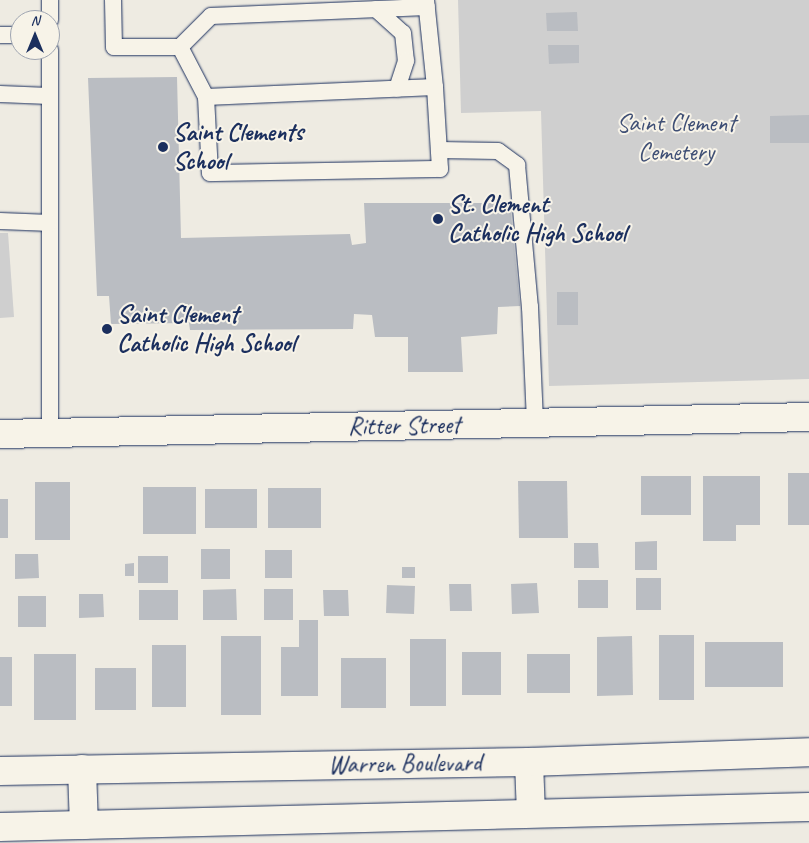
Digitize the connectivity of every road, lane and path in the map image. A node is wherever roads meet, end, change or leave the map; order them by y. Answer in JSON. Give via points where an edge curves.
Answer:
{"nodes":[{"id":1,"x":112,"y":0,"type":"edge"},
{"id":2,"x":426,"y":4,"type":"edge"},
{"id":3,"x":376,"y":9,"type":"junction"},
{"id":4,"x":180,"y":47,"type":"junction"},
{"id":5,"x":50,"y":60,"type":"edge"},
{"id":6,"x":435,"y":87,"type":"junction"},
{"id":7,"x":397,"y":89,"type":"junction"},
{"id":8,"x":0,"y":94,"type":"edge"},
{"id":9,"x":48,"y":96,"type":"junction"},
{"id":10,"x":206,"y":97,"type":"junction"},
{"id":11,"x":439,"y":150,"type":"junction"},
{"id":12,"x":0,"y":221,"type":"edge"},
{"id":13,"x":48,"y":223,"type":"junction"},
{"id":14,"x":809,"y":417,"type":"edge"},
{"id":15,"x":535,"y":423,"type":"junction"},
{"id":16,"x":50,"y":433,"type":"junction"},
{"id":17,"x":0,"y":434,"type":"edge"},
{"id":18,"x":809,"y":752,"type":"edge"},
{"id":19,"x":529,"y":762,"type":"junction"},
{"id":20,"x":82,"y":769,"type":"junction"},
{"id":21,"x":0,"y":772,"type":"edge"},
{"id":22,"x":809,"y":806,"type":"edge"},
{"id":23,"x":531,"y":813,"type":"junction"},
{"id":24,"x":84,"y":825,"type":"junction"},
{"id":25,"x":0,"y":827,"type":"edge"}],
"edges":[{"from":1,"to":4,"type":"lane","via":[[114,46]]},
{"from":2,"to":3,"type":"lane"},
{"from":2,"to":6,"type":"lane"},
{"from":3,"to":4,"type":"lane","via":[[211,16]]},
{"from":3,"to":7,"type":"lane","via":[[403,33],[406,61]]},
{"from":4,"to":10,"type":"lane"},
{"from":5,"to":9,"type":"lane"},
{"from":6,"to":7,"type":"lane"},
{"from":6,"to":11,"type":"lane"},
{"from":7,"to":10,"type":"lane"},
{"from":8,"to":9,"type":"lane"},
{"from":9,"to":13,"type":"lane"},
{"from":10,"to":11,"type":"lane","via":[[210,173],[440,169]]},
{"from":11,"to":15,"type":"lane","via":[[498,151],[517,165],[530,307]]},
{"from":12,"to":13,"type":"lane"},
{"from":13,"to":16,"type":"lane"},
{"from":14,"to":15,"type":"street","name":"Ritter Street"},
{"from":15,"to":16,"type":"street","name":"Ritter Street"},
{"from":16,"to":17,"type":"street","name":"Ritter Street"},
{"from":18,"to":19,"type":"street","name":"Warren Boulevard"},
{"from":19,"to":20,"type":"street","name":"Warren Boulevard"},
{"from":19,"to":23,"type":"street"},
{"from":20,"to":21,"type":"street","name":"Warren Boulevard"},
{"from":20,"to":24,"type":"street"},
{"from":22,"to":23,"type":"street","name":"Warren Boulevard"},
{"from":23,"to":24,"type":"street","name":"Warren Boulevard"},
{"from":24,"to":25,"type":"street","name":"Warren Boulevard"}]}
